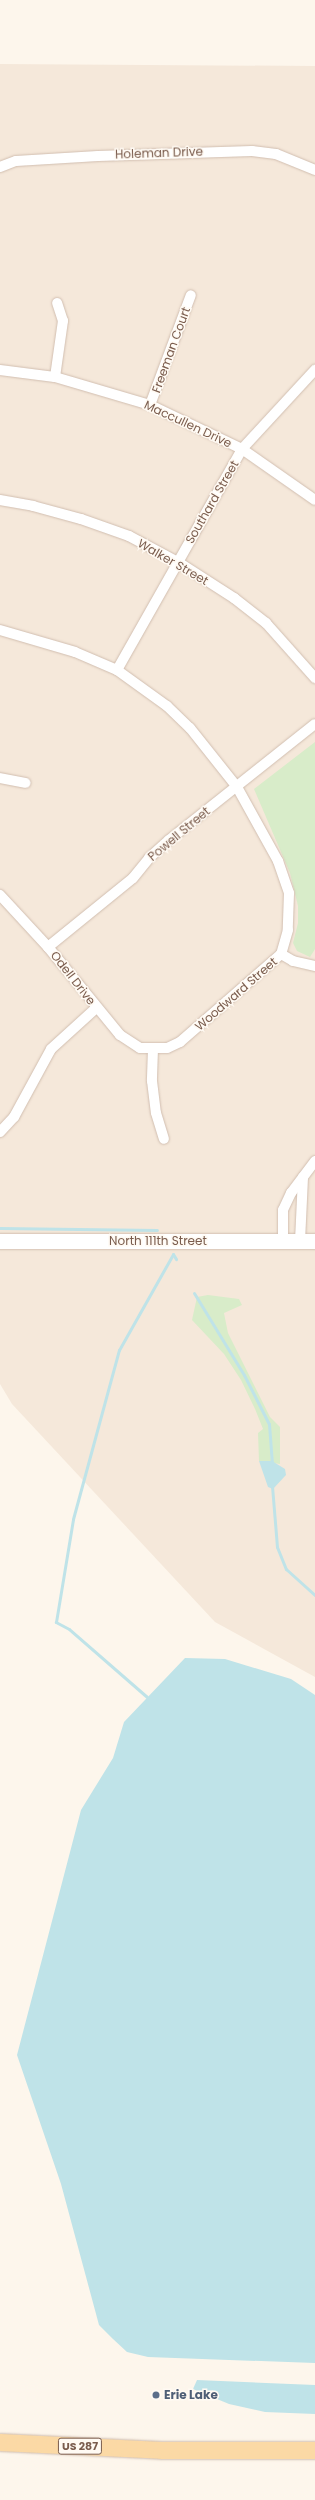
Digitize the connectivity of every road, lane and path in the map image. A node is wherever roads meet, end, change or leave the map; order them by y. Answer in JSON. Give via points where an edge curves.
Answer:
{"nodes":[{"id":1,"x":0,"y":167,"type":"edge"},
{"id":2,"x":315,"y":170,"type":"edge"},
{"id":3,"x":191,"y":295,"type":"dead end"},
{"id":4,"x":56,"y":303,"type":"dead end"},
{"id":5,"x":0,"y":370,"type":"edge"},
{"id":6,"x":315,"y":370,"type":"edge"},
{"id":7,"x":55,"y":377,"type":"junction"},
{"id":8,"x":150,"y":406,"type":"junction"},
{"id":9,"x":242,"y":450,"type":"junction"},
{"id":10,"x":0,"y":500,"type":"edge"},
{"id":11,"x":315,"y":500,"type":"edge"},
{"id":12,"x":178,"y":562,"type":"junction"},
{"id":13,"x":0,"y":630,"type":"edge"},
{"id":14,"x":117,"y":670,"type":"junction"},
{"id":15,"x":315,"y":678,"type":"edge"},
{"id":16,"x":315,"y":724,"type":"edge"},
{"id":17,"x":0,"y":778,"type":"edge"},
{"id":18,"x":26,"y":783,"type":"dead end"},
{"id":19,"x":237,"y":787,"type":"junction"},
{"id":20,"x":0,"y":895,"type":"edge"},
{"id":21,"x":48,"y":947,"type":"junction"},
{"id":22,"x":281,"y":954,"type":"junction"},
{"id":23,"x":315,"y":966,"type":"edge"},
{"id":24,"x":96,"y":1008,"type":"junction"},
{"id":25,"x":153,"y":1049,"type":"junction"},
{"id":26,"x":0,"y":1132,"type":"edge"},
{"id":27,"x":164,"y":1139,"type":"dead end"},
{"id":28,"x":315,"y":1161,"type":"edge"},
{"id":29,"x":303,"y":1176,"type":"junction"},
{"id":30,"x":0,"y":1241,"type":"edge"},
{"id":31,"x":283,"y":1241,"type":"junction"},
{"id":32,"x":308,"y":1241,"type":"edge"},
{"id":33,"x":0,"y":2442,"type":"edge"},
{"id":34,"x":315,"y":2450,"type":"edge"}],
"edges":[{"from":1,"to":2,"type":"street","name":"Holeman Drive","via":[[16,161],[252,151],[282,155]]},
{"from":3,"to":8,"type":"street","name":"Freeman Court"},
{"from":4,"to":7,"type":"street","via":[[63,321]]},
{"from":5,"to":7,"type":"street","name":"Maccullen Drive"},
{"from":6,"to":9,"type":"street","name":"Southard Street"},
{"from":7,"to":8,"type":"street","name":"Maccullen Drive"},
{"from":8,"to":9,"type":"street","name":"Maccullen Drive"},
{"from":9,"to":11,"type":"street","name":"Maccullen Drive"},
{"from":9,"to":12,"type":"street","name":"Southard Street"},
{"from":10,"to":12,"type":"street","name":"Walker Street","via":[[81,519],[129,536]]},
{"from":12,"to":14,"type":"street","name":"Southard Street"},
{"from":12,"to":15,"type":"street","name":"Walker Street","via":[[234,598],[266,623]]},
{"from":13,"to":14,"type":"street","name":"Woodward Street","via":[[75,652]]},
{"from":14,"to":19,"type":"street","name":"Woodward Street","via":[[167,706],[190,728]]},
{"from":16,"to":19,"type":"street","name":"Powell Street"},
{"from":17,"to":18,"type":"street"},
{"from":19,"to":21,"type":"street","name":"Powell Street","via":[[169,840],[127,883]]},
{"from":19,"to":22,"type":"street","name":"Woodward Street","via":[[278,861],[288,893],[288,930]]},
{"from":20,"to":21,"type":"street","name":"Odell Drive"},
{"from":21,"to":24,"type":"street","name":"Odell Drive"},
{"from":22,"to":23,"type":"street","via":[[293,961]]},
{"from":22,"to":25,"type":"street","name":"Woodward Street","via":[[180,1042],[167,1048]]},
{"from":24,"to":25,"type":"street","name":"Odell Drive","via":[[128,1042],[140,1048]]},
{"from":24,"to":26,"type":"street","via":[[51,1049],[14,1117]]},
{"from":25,"to":27,"type":"street","via":[[152,1081],[156,1113]]},
{"from":28,"to":29,"type":"street"},
{"from":29,"to":31,"type":"street","via":[[291,1192],[284,1210]]},
{"from":29,"to":32,"type":"street"},
{"from":30,"to":31,"type":"street","name":"North 111th Street"},
{"from":31,"to":32,"type":"street","name":"North 111th Street"},
{"from":33,"to":34,"type":"main road","number":"US 287","via":[[160,2450]]}]}
